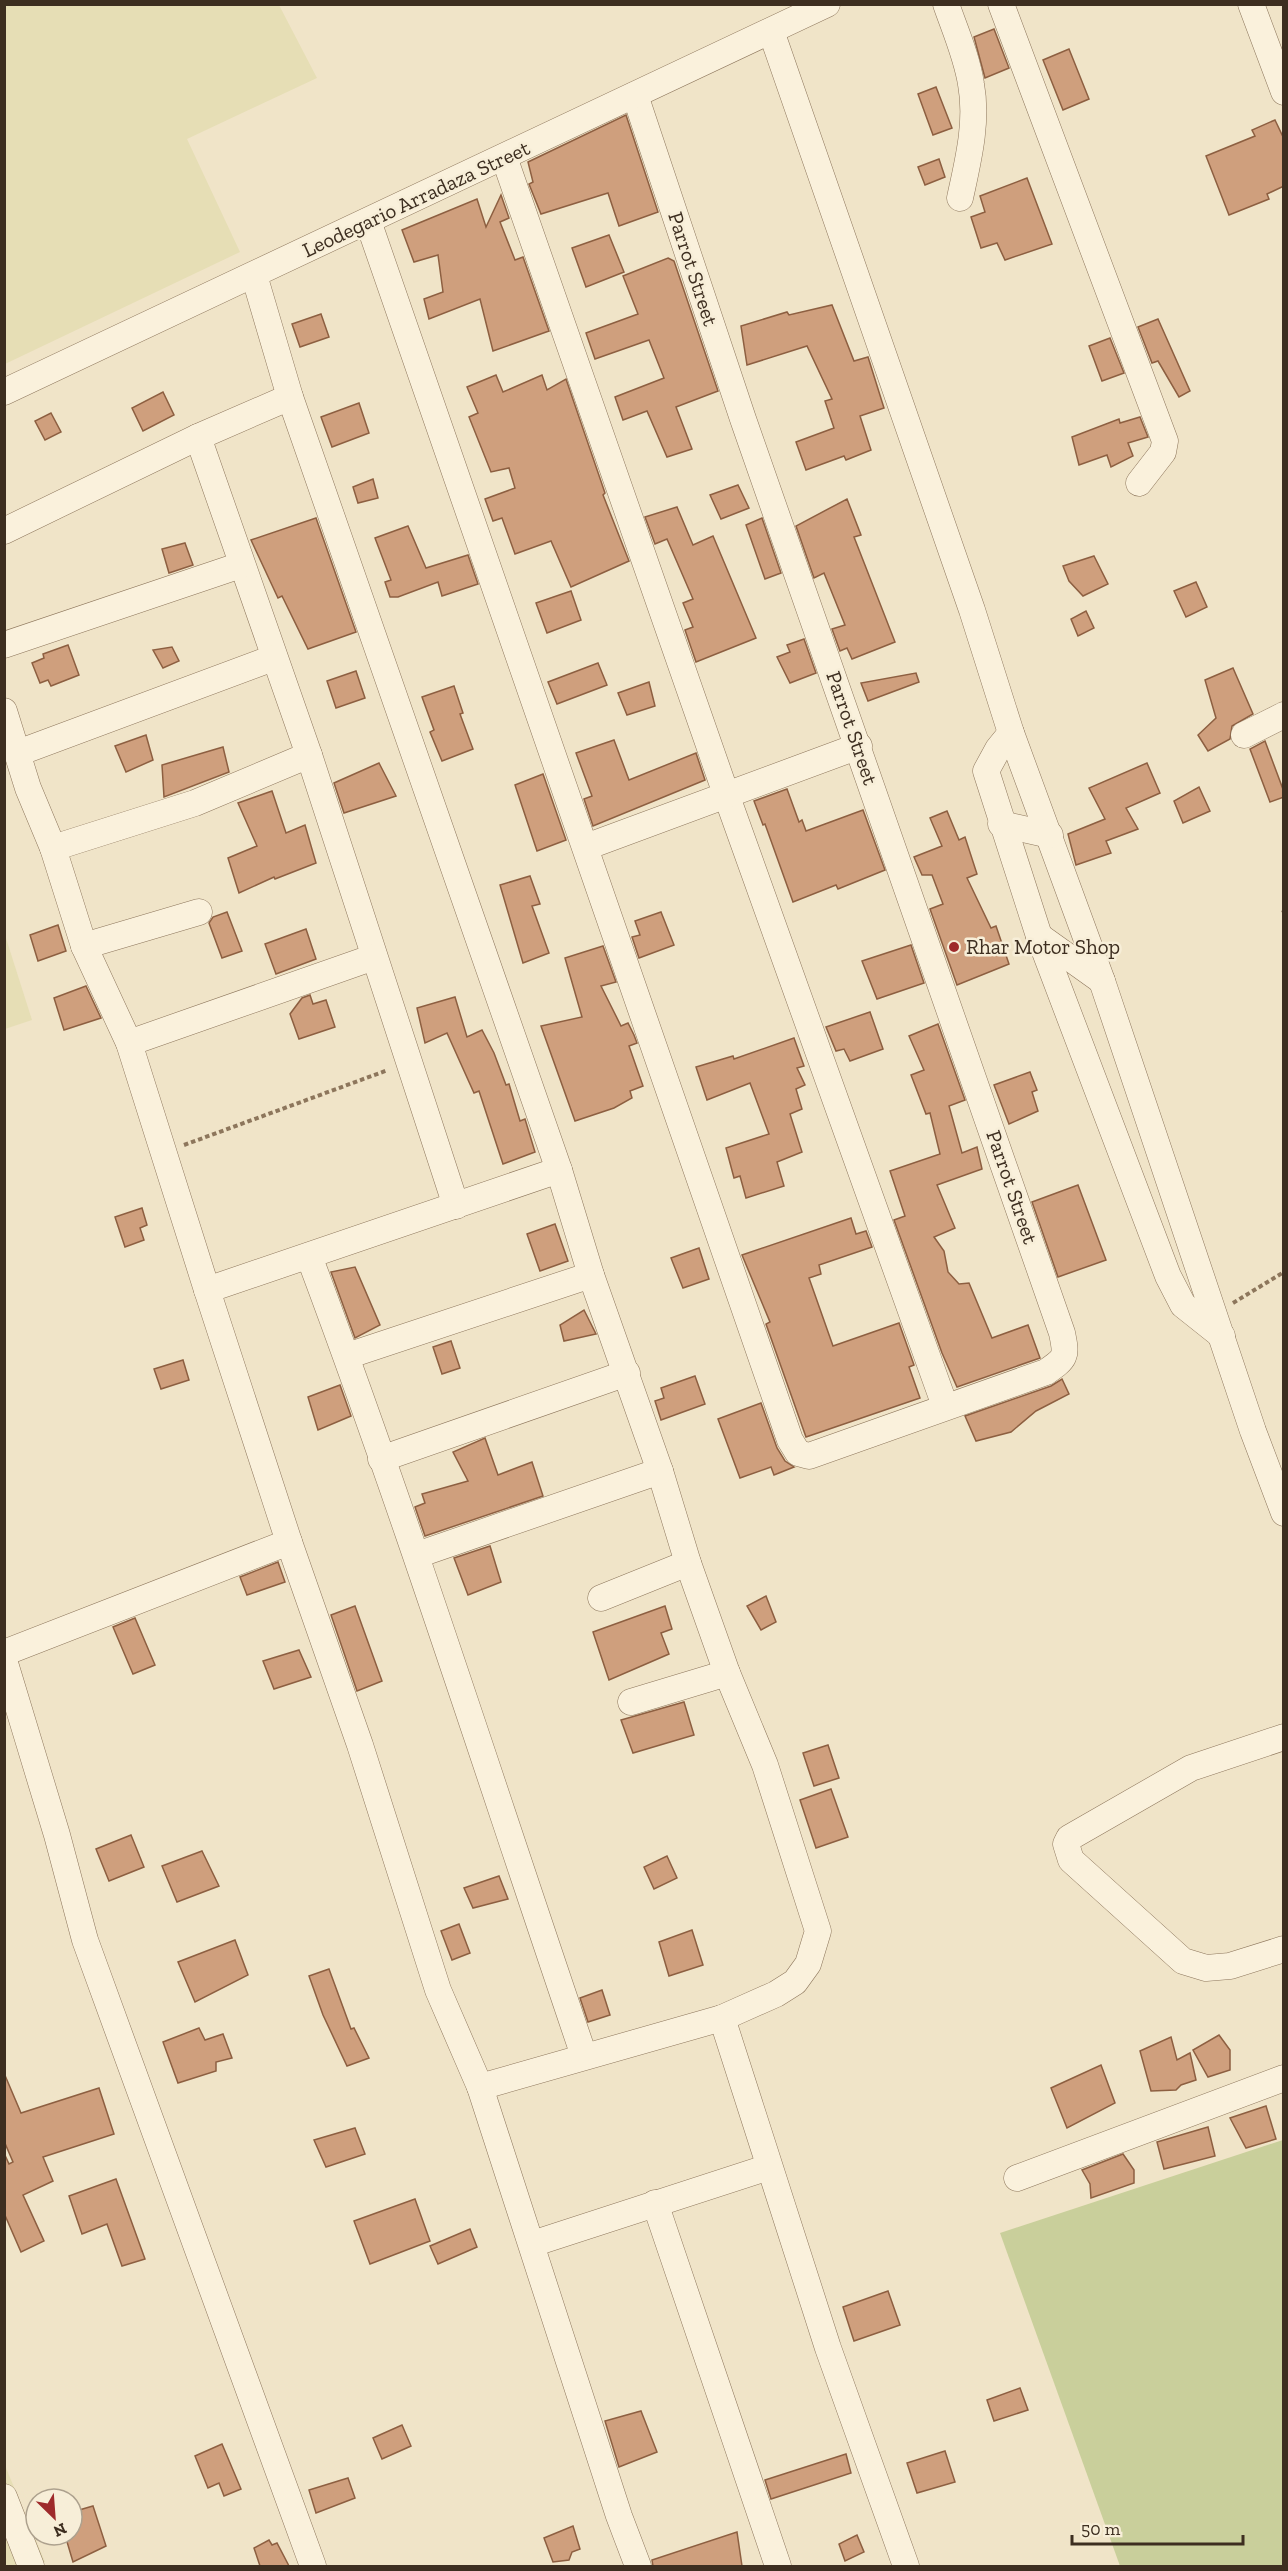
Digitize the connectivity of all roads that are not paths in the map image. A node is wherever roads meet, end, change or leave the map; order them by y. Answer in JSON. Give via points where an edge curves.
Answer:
{"nodes":[{"id":1,"x":827,"y":4,"type":"edge"},
{"id":2,"x":946,"y":4,"type":"edge"},
{"id":3,"x":1001,"y":4,"type":"edge"},
{"id":4,"x":1251,"y":4,"type":"edge"},
{"id":5,"x":771,"y":31,"type":"junction"},
{"id":6,"x":1284,"y":92,"type":"edge"},
{"id":7,"x":636,"y":95,"type":"junction"},
{"id":8,"x":504,"y":157,"type":"junction"},
{"id":9,"x":960,"y":198,"type":"dead end"},
{"id":10,"x":368,"y":221,"type":"junction"},
{"id":11,"x":254,"y":275,"type":"junction"},
{"id":12,"x":4,"y":392,"type":"edge"},
{"id":13,"x":290,"y":397,"type":"junction"},
{"id":14,"x":198,"y":436,"type":"junction"},
{"id":15,"x":1139,"y":483,"type":"dead end"},
{"id":16,"x":4,"y":531,"type":"edge"},
{"id":17,"x":241,"y":565,"type":"junction"},
{"id":18,"x":4,"y":645,"type":"edge"},
{"id":19,"x":273,"y":658,"type":"junction"},
{"id":20,"x":4,"y":711,"type":"edge"},
{"id":21,"x":1284,"y":715,"type":"edge"},
{"id":22,"x":1011,"y":733,"type":"junction"},
{"id":23,"x":1244,"y":735,"type":"dead end"},
{"id":24,"x":860,"y":746,"type":"junction"},
{"id":25,"x":18,"y":753,"type":"junction"},
{"id":26,"x":309,"y":756,"type":"junction"},
{"id":27,"x":726,"y":794,"type":"junction"},
{"id":28,"x":1001,"y":824,"type":"junction"},
{"id":29,"x":1050,"y":835,"type":"junction"},
{"id":30,"x":53,"y":848,"type":"junction"},
{"id":31,"x":586,"y":848,"type":"junction"},
{"id":32,"x":199,"y":912,"type":"dead end"},
{"id":33,"x":1039,"y":936,"type":"junction"},
{"id":34,"x":84,"y":946,"type":"junction"},
{"id":35,"x":374,"y":957,"type":"junction"},
{"id":36,"x":1102,"y":981,"type":"junction"},
{"id":37,"x":129,"y":1043,"type":"junction"},
{"id":38,"x":559,"y":1170,"type":"junction"},
{"id":39,"x":456,"y":1206,"type":"junction"},
{"id":40,"x":309,"y":1256,"type":"junction"},
{"id":41,"x":591,"y":1275,"type":"junction"},
{"id":42,"x":207,"y":1290,"type":"junction"},
{"id":43,"x":1202,"y":1310,"type":"junction"},
{"id":44,"x":346,"y":1356,"type":"junction"},
{"id":45,"x":627,"y":1373,"type":"junction"},
{"id":46,"x":945,"y":1406,"type":"junction"},
{"id":47,"x":381,"y":1459,"type":"junction"},
{"id":48,"x":660,"y":1470,"type":"junction"},
{"id":49,"x":1284,"y":1513,"type":"edge"},
{"id":50,"x":290,"y":1542,"type":"junction"},
{"id":51,"x":417,"y":1555,"type":"junction"},
{"id":52,"x":688,"y":1563,"type":"junction"},
{"id":53,"x":601,"y":1598,"type":"dead end"},
{"id":54,"x":4,"y":1653,"type":"edge"},
{"id":55,"x":4,"y":1660,"type":"edge"},
{"id":56,"x":727,"y":1673,"type":"junction"},
{"id":57,"x":631,"y":1702,"type":"dead end"},
{"id":58,"x":1284,"y":1737,"type":"edge"},
{"id":59,"x":1284,"y":1949,"type":"edge"},
{"id":60,"x":722,"y":2018,"type":"junction"},
{"id":61,"x":584,"y":2056,"type":"junction"},
{"id":62,"x":1284,"y":2078,"type":"edge"},
{"id":63,"x":480,"y":2087,"type":"junction"},
{"id":64,"x":769,"y":2167,"type":"junction"},
{"id":65,"x":1017,"y":2178,"type":"dead end"},
{"id":66,"x":655,"y":2204,"type":"junction"},
{"id":67,"x":532,"y":2244,"type":"junction"},
{"id":68,"x":4,"y":2497,"type":"edge"},
{"id":69,"x":30,"y":2566,"type":"edge"},
{"id":70,"x":313,"y":2566,"type":"edge"},
{"id":71,"x":638,"y":2566,"type":"edge"},
{"id":72,"x":777,"y":2566,"type":"edge"},
{"id":73,"x":906,"y":2566,"type":"edge"}],
"edges":[{"from":1,"to":5,"type":"street","name":"Leodegario Arradaza Street"},
{"from":2,"to":9,"type":"street","via":[[971,82],[974,108]]},
{"from":3,"to":15,"type":"street","via":[[1165,441],[1163,452]]},
{"from":4,"to":6,"type":"street"},
{"from":5,"to":7,"type":"street","name":"Leodegario Arradaza Street"},
{"from":5,"to":22,"type":"street"},
{"from":7,"to":8,"type":"street","name":"Leodegario Arradaza Street"},
{"from":7,"to":24,"type":"street","name":"Parrot Street","via":[[743,419]]},
{"from":8,"to":10,"type":"street","name":"Leodegario Arradaza Street"},
{"from":8,"to":27,"type":"street"},
{"from":10,"to":11,"type":"street","name":"Leodegario Arradaza Street"},
{"from":10,"to":31,"type":"street"},
{"from":11,"to":12,"type":"street","name":"Leodegario Arradaza Street"},
{"from":11,"to":13,"type":"street"},
{"from":13,"to":14,"type":"street"},
{"from":13,"to":38,"type":"street"},
{"from":14,"to":16,"type":"street"},
{"from":14,"to":17,"type":"street"},
{"from":17,"to":18,"type":"street"},
{"from":17,"to":19,"type":"street"},
{"from":19,"to":25,"type":"street"},
{"from":19,"to":26,"type":"street"},
{"from":20,"to":25,"type":"street"},
{"from":21,"to":23,"type":"street"},
{"from":22,"to":28,"type":"street","via":[[986,771]]},
{"from":22,"to":29,"type":"street"},
{"from":24,"to":27,"type":"street"},
{"from":24,"to":46,"type":"street","name":"Parrot Street","via":[[1066,1353],[1063,1361],[1046,1372]]},
{"from":25,"to":30,"type":"street","via":[[28,789]]},
{"from":26,"to":30,"type":"street","via":[[195,803]]},
{"from":26,"to":35,"type":"street"},
{"from":27,"to":31,"type":"street"},
{"from":27,"to":46,"type":"street"},
{"from":28,"to":29,"type":"street"},
{"from":28,"to":33,"type":"street"},
{"from":29,"to":36,"type":"street"},
{"from":30,"to":34,"type":"street"},
{"from":31,"to":46,"type":"street","via":[[794,1447],[798,1453],[809,1456]]},
{"from":32,"to":34,"type":"street"},
{"from":33,"to":36,"type":"street"},
{"from":33,"to":43,"type":"street","via":[[1168,1276],[1178,1297]]},
{"from":34,"to":37,"type":"street"},
{"from":35,"to":37,"type":"street"},
{"from":35,"to":39,"type":"street"},
{"from":36,"to":43,"type":"street","via":[[1203,1281]]},
{"from":37,"to":42,"type":"street"},
{"from":38,"to":39,"type":"street"},
{"from":38,"to":41,"type":"street"},
{"from":39,"to":40,"type":"street"},
{"from":40,"to":42,"type":"street"},
{"from":40,"to":44,"type":"street"},
{"from":41,"to":44,"type":"street"},
{"from":41,"to":45,"type":"street"},
{"from":42,"to":50,"type":"street"},
{"from":43,"to":49,"type":"street","via":[[1222,1336],[1252,1431]]},
{"from":44,"to":47,"type":"street"},
{"from":45,"to":47,"type":"street"},
{"from":45,"to":48,"type":"street"},
{"from":47,"to":51,"type":"street"},
{"from":48,"to":51,"type":"street"},
{"from":48,"to":52,"type":"street"},
{"from":50,"to":54,"type":"street"},
{"from":50,"to":63,"type":"street","via":[[438,1990]]},
{"from":51,"to":61,"type":"street"},
{"from":52,"to":53,"type":"street"},
{"from":52,"to":56,"type":"street"},
{"from":55,"to":70,"type":"street","via":[[85,1940]]},
{"from":56,"to":57,"type":"street"},
{"from":56,"to":60,"type":"street","via":[[765,1765],[818,1931],[808,1964],[795,1982]]},
{"from":58,"to":59,"type":"street","via":[[1191,1768],[1069,1838],[1065,1844],[1071,1860],[1183,1961],[1206,1968],[1230,1966]]},
{"from":60,"to":61,"type":"street"},
{"from":60,"to":64,"type":"street"},
{"from":61,"to":63,"type":"street"},
{"from":62,"to":65,"type":"street"},
{"from":63,"to":67,"type":"street"},
{"from":64,"to":66,"type":"street"},
{"from":64,"to":73,"type":"street"},
{"from":66,"to":67,"type":"street"},
{"from":66,"to":72,"type":"street"},
{"from":67,"to":71,"type":"street"},
{"from":68,"to":69,"type":"street"}]}
